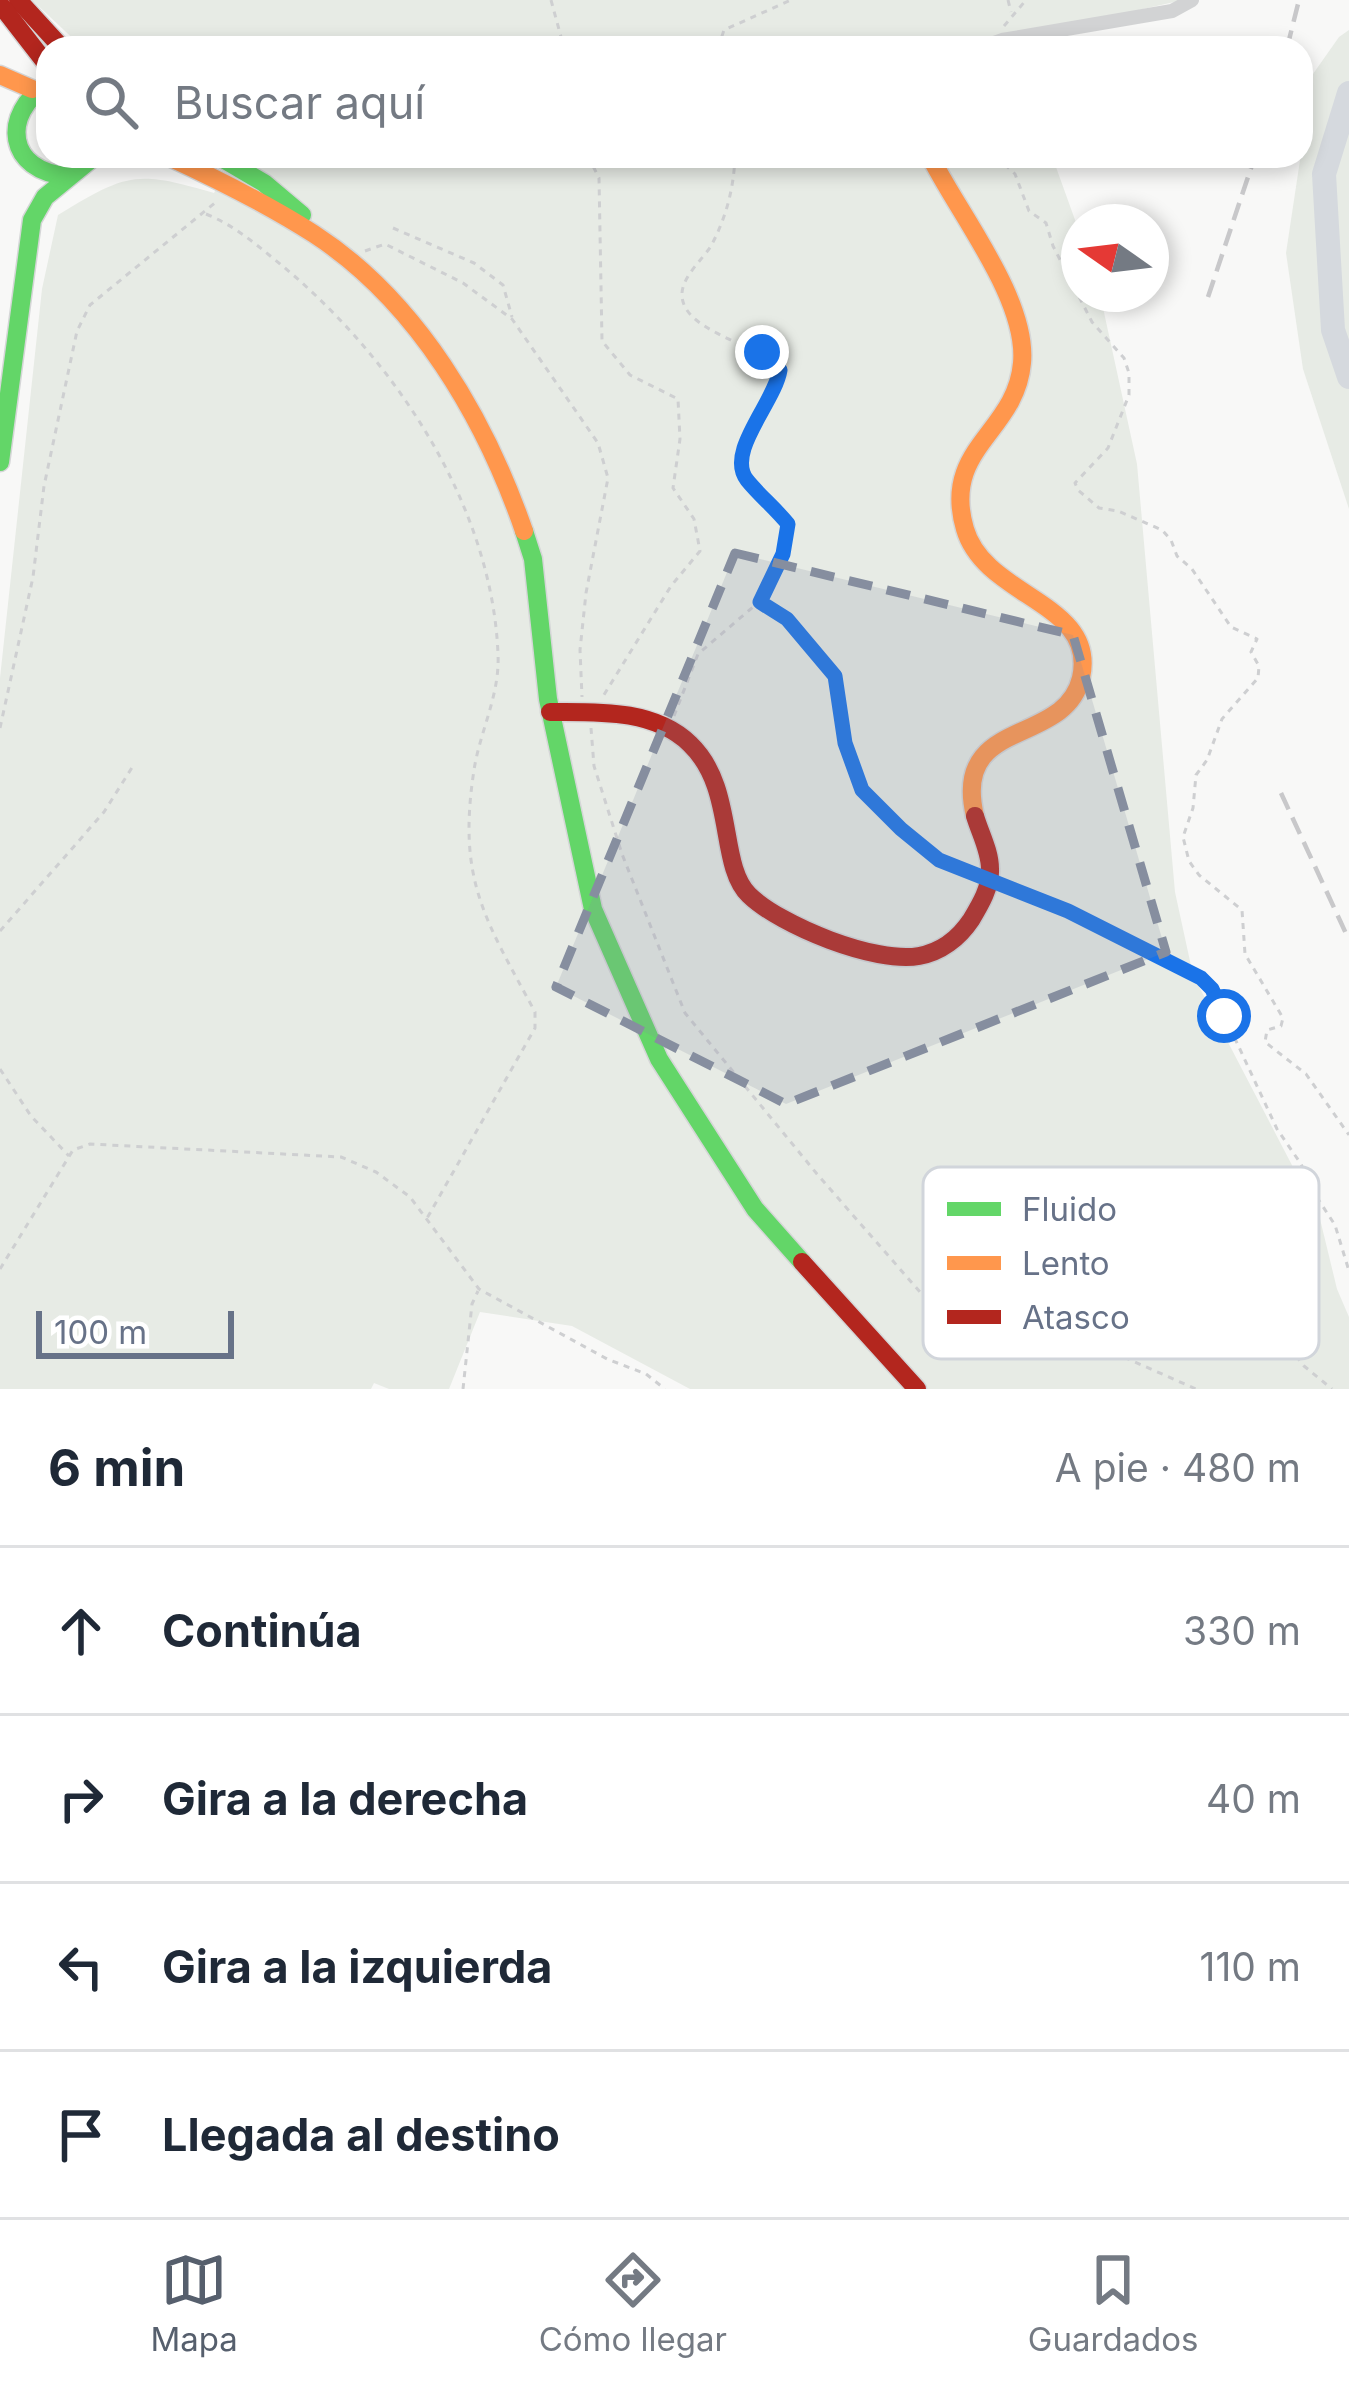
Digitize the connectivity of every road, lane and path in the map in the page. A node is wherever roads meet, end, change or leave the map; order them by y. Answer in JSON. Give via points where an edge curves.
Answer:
{"nodes":[{"id":1,"x":18,"y":0,"type":"edge"},
{"id":2,"x":550,"y":0,"type":"edge"},
{"id":3,"x":791,"y":0,"type":"edge"},
{"id":4,"x":1008,"y":0,"type":"edge"},
{"id":5,"x":1026,"y":0,"type":"edge"},
{"id":6,"x":1192,"y":0,"type":"edge"},
{"id":7,"x":0,"y":4,"type":"edge"},
{"id":8,"x":1011,"y":14,"type":"junction"},
{"id":9,"x":51,"y":36,"type":"edge"},
{"id":10,"x":561,"y":36,"type":"edge"},
{"id":11,"x":722,"y":36,"type":"edge"},
{"id":12,"x":999,"y":36,"type":"edge"},
{"id":13,"x":1030,"y":36,"type":"edge"},
{"id":14,"x":36,"y":50,"type":"edge"},
{"id":15,"x":0,"y":75,"type":"edge"},
{"id":16,"x":36,"y":86,"type":"edge"},
{"id":17,"x":36,"y":90,"type":"edge"},
{"id":18,"x":0,"y":95,"type":"edge"},
{"id":19,"x":6,"y":113,"type":"edge"},
{"id":20,"x":80,"y":168,"type":"edge"},
{"id":21,"x":191,"y":168,"type":"edge"},
{"id":22,"x":236,"y":168,"type":"edge"},
{"id":23,"x":594,"y":168,"type":"edge"},
{"id":24,"x":734,"y":168,"type":"edge"},
{"id":25,"x":936,"y":168,"type":"edge"},
{"id":26,"x":1009,"y":168,"type":"edge"},
{"id":27,"x":68,"y":176,"type":"junction"},
{"id":28,"x":228,"y":186,"type":"junction"},
{"id":29,"x":206,"y":214,"type":"junction"},
{"id":30,"x":393,"y":228,"type":"dead end"},
{"id":31,"x":317,"y":236,"type":"junction"},
{"id":32,"x":344,"y":259,"type":"junction"},
{"id":33,"x":512,"y":319,"type":"junction"},
{"id":34,"x":0,"y":462,"type":"edge"},
{"id":35,"x":760,"y":602,"type":"junction"},
{"id":36,"x":586,"y":711,"type":"junction"},
{"id":37,"x":550,"y":712,"type":"junction"},
{"id":38,"x":668,"y":727,"type":"junction"},
{"id":39,"x":0,"y":728,"type":"edge"},
{"id":40,"x":133,"y":766,"type":"dead end"},
{"id":41,"x":989,"y":879,"type":"junction"},
{"id":42,"x":0,"y":931,"type":"edge"},
{"id":43,"x":0,"y":1069,"type":"edge"},
{"id":44,"x":1349,"y":1135,"type":"edge"},
{"id":45,"x":69,"y":1156,"type":"junction"},
{"id":46,"x":1303,"y":1167,"type":"edge"},
{"id":47,"x":1319,"y":1196,"type":"edge"},
{"id":48,"x":426,"y":1220,"type":"junction"},
{"id":49,"x":0,"y":1269,"type":"edge"},
{"id":50,"x":1349,"y":1271,"type":"edge"},
{"id":51,"x":479,"y":1289,"type":"junction"},
{"id":52,"x":923,"y":1291,"type":"edge"},
{"id":53,"x":1128,"y":1359,"type":"edge"},
{"id":54,"x":1298,"y":1359,"type":"edge"},
{"id":55,"x":463,"y":1389,"type":"edge"},
{"id":56,"x":665,"y":1389,"type":"edge"},
{"id":57,"x":917,"y":1389,"type":"edge"},
{"id":58,"x":1196,"y":1389,"type":"edge"},
{"id":59,"x":1332,"y":1389,"type":"edge"}],
"edges":[{"from":1,"to":9,"type":"main road"},
{"from":2,"to":10,"type":"path"},
{"from":3,"to":11,"type":"path"},
{"from":4,"to":8,"type":"path"},
{"from":5,"to":8,"type":"path"},
{"from":6,"to":13,"type":"street","via":[[1172,11]]},
{"from":7,"to":14,"type":"main road"},
{"from":8,"to":12,"type":"path"},
{"from":15,"to":16,"type":"main road"},
{"from":17,"to":19,"type":"main road"},
{"from":18,"to":19,"type":"main road"},
{"from":19,"to":27,"type":"main road","via":[[21,162],[43,176]]},
{"from":20,"to":27,"type":"main road"},
{"from":21,"to":28,"type":"main road"},
{"from":22,"to":31,"type":"main road","via":[[295,206]]},
{"from":23,"to":36,"type":"path","via":[[602,341],[630,375],[678,399],[674,488],[694,519],[700,551],[610,688]]},
{"from":24,"to":35,"type":"path","via":[[720,228],[681,298],[696,321],[762,352],[780,370],[741,465],[788,524]]},
{"from":25,"to":41,"type":"main road","via":[[1023,345],[1014,398],[962,468],[965,529],[987,568],[1064,621],[1083,652],[1070,699],[975,768],[972,805]]},
{"from":26,"to":44,"type":"path","via":[[1029,211],[1046,224],[1092,322],[1129,373],[1108,448],[1075,483],[1078,490],[1100,508],[1162,530],[1231,627],[1257,639],[1251,652],[1258,678],[1222,719],[1196,775],[1184,841],[1199,875],[1242,910],[1245,954],[1283,1018],[1264,1042],[1306,1074]]},
{"from":27,"to":34,"type":"main road","via":[[50,188],[32,220]]},
{"from":28,"to":29,"type":"path"},
{"from":28,"to":31,"type":"main road"},
{"from":29,"to":39,"type":"path","via":[[89,305],[76,331]]},
{"from":29,"to":48,"type":"path","via":[[302,281],[377,363],[456,489],[491,588],[498,677],[474,768],[466,846],[484,916],[535,1012],[535,1028]]},
{"from":30,"to":33,"type":"path","via":[[474,263],[503,285]]},
{"from":31,"to":32,"type":"main road"},
{"from":32,"to":33,"type":"path","via":[[385,244],[463,283]]},
{"from":32,"to":37,"type":"main road","via":[[414,328],[468,401],[508,485],[532,560]]},
{"from":33,"to":36,"type":"path","via":[[598,442],[608,478],[580,650]]},
{"from":35,"to":38,"type":"path","via":[[698,654]]},
{"from":35,"to":41,"type":"path","via":[[787,619],[835,676],[862,790],[939,860]]},
{"from":36,"to":37,"type":"main road"},
{"from":36,"to":38,"type":"main road"},
{"from":36,"to":52,"type":"path","via":[[622,854],[685,1013]]},
{"from":37,"to":57,"type":"main road","via":[[593,909],[658,1059],[755,1209]]},
{"from":38,"to":41,"type":"main road","via":[[712,769],[741,888],[792,920],[859,949],[928,955],[961,935]]},
{"from":40,"to":42,"type":"path","via":[[90,829]]},
{"from":41,"to":46,"type":"path","via":[[1171,961],[1212,989],[1276,1129]]},
{"from":43,"to":45,"type":"path"},
{"from":45,"to":48,"type":"path","via":[[90,1144],[341,1157],[393,1184]]},
{"from":45,"to":49,"type":"path"},
{"from":47,"to":50,"type":"path"},
{"from":48,"to":51,"type":"path"},
{"from":51,"to":55,"type":"path"},
{"from":51,"to":56,"type":"path"},
{"from":53,"to":58,"type":"path"},
{"from":54,"to":59,"type":"path"}]}
